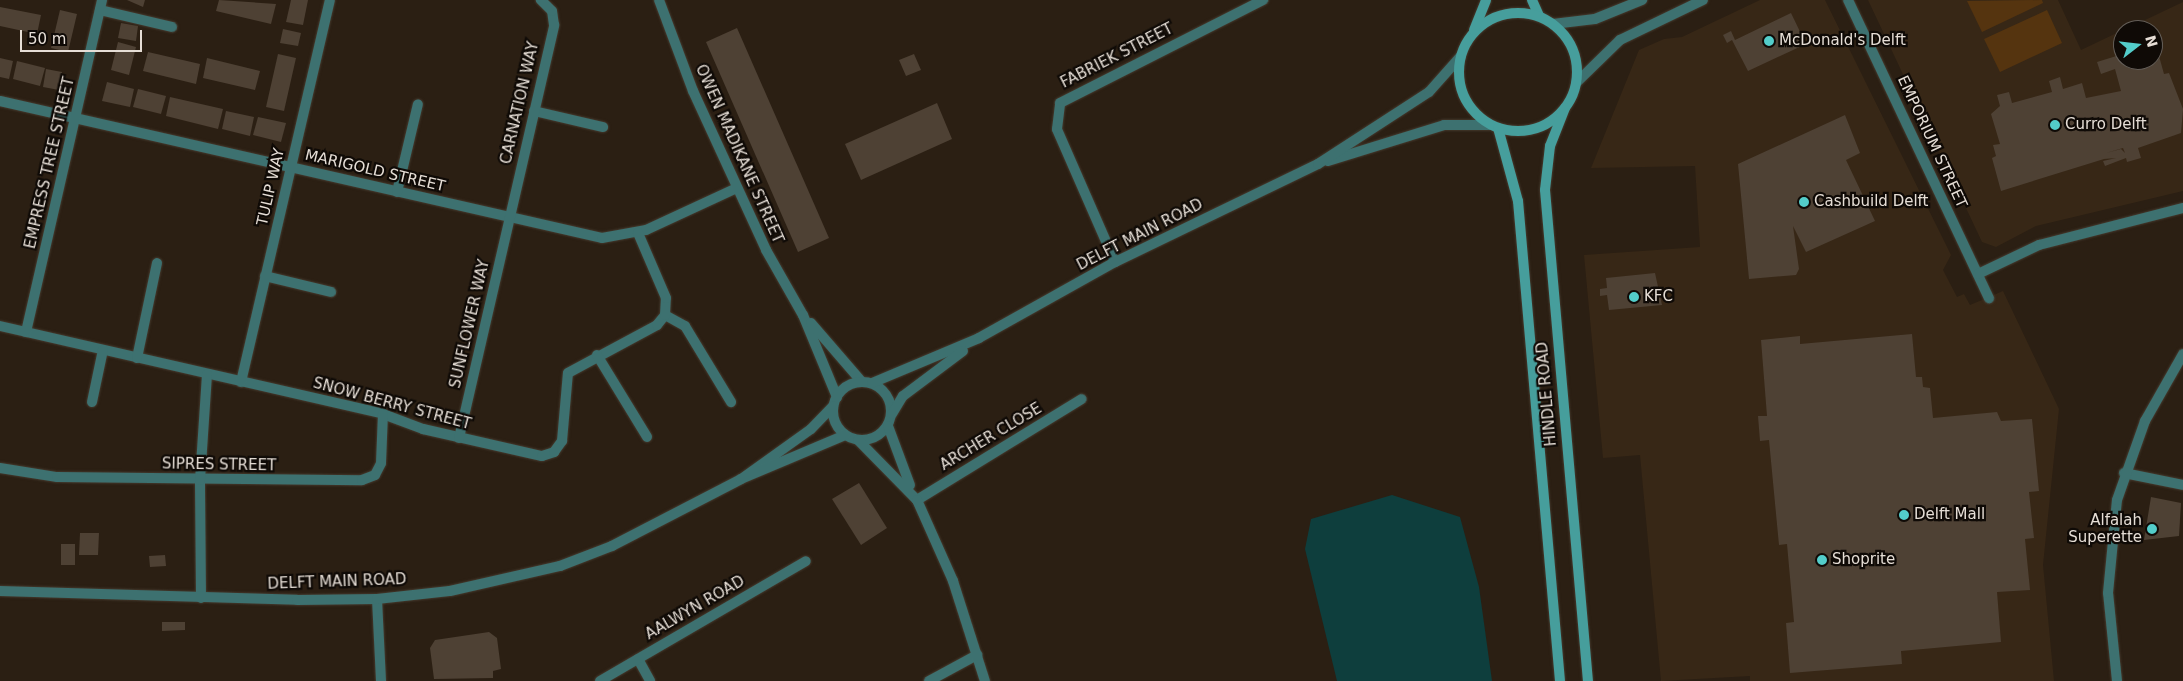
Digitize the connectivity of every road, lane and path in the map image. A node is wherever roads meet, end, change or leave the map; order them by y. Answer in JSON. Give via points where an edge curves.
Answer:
{"nodes":[{"id":1,"x":330,"y":0,"type":"edge"},
{"id":2,"x":541,"y":0,"type":"edge"},
{"id":3,"x":659,"y":0,"type":"edge"},
{"id":4,"x":1263,"y":0,"type":"edge"},
{"id":5,"x":1486,"y":0,"type":"edge"},
{"id":6,"x":1532,"y":0,"type":"edge"},
{"id":7,"x":1642,"y":0,"type":"edge"},
{"id":8,"x":1703,"y":0,"type":"edge"},
{"id":9,"x":1848,"y":0,"type":"edge"},
{"id":10,"x":101,"y":5,"type":"edge"},
{"id":11,"x":1539,"y":16,"type":"junction"},
{"id":12,"x":1553,"y":24,"type":"junction"},
{"id":13,"x":172,"y":27,"type":"dead end"},
{"id":14,"x":1472,"y":33,"type":"junction"},
{"id":15,"x":1460,"y":56,"type":"junction"},
{"id":16,"x":1576,"y":83,"type":"junction"},
{"id":17,"x":0,"y":101,"type":"edge"},
{"id":18,"x":418,"y":104,"type":"dead end"},
{"id":19,"x":1566,"y":108,"type":"junction"},
{"id":20,"x":534,"y":111,"type":"junction"},
{"id":21,"x":75,"y":118,"type":"junction"},
{"id":22,"x":1494,"y":126,"type":"junction"},
{"id":23,"x":604,"y":127,"type":"dead end"},
{"id":24,"x":1318,"y":164,"type":"junction"},
{"id":25,"x":291,"y":167,"type":"junction"},
{"id":26,"x":736,"y":188,"type":"junction"},
{"id":27,"x":397,"y":192,"type":"junction"},
{"id":28,"x":2183,"y":208,"type":"edge"},
{"id":29,"x":510,"y":218,"type":"junction"},
{"id":30,"x":638,"y":233,"type":"junction"},
{"id":31,"x":1115,"y":262,"type":"junction"},
{"id":32,"x":157,"y":263,"type":"dead end"},
{"id":33,"x":1978,"y":274,"type":"junction"},
{"id":34,"x":266,"y":276,"type":"junction"},
{"id":35,"x":331,"y":292,"type":"dead end"},
{"id":36,"x":1989,"y":298,"type":"dead end"},
{"id":37,"x":665,"y":315,"type":"junction"},
{"id":38,"x":803,"y":315,"type":"junction"},
{"id":39,"x":0,"y":326,"type":"edge"},
{"id":40,"x":26,"y":332,"type":"junction"},
{"id":41,"x":979,"y":338,"type":"junction"},
{"id":42,"x":103,"y":350,"type":"junction"},
{"id":43,"x":2183,"y":354,"type":"edge"},
{"id":44,"x":597,"y":355,"type":"junction"},
{"id":45,"x":137,"y":358,"type":"junction"},
{"id":46,"x":206,"y":374,"type":"junction"},
{"id":47,"x":241,"y":382,"type":"junction"},
{"id":48,"x":867,"y":382,"type":"junction"},
{"id":49,"x":1082,"y":399,"type":"dead end"},
{"id":50,"x":835,"y":401,"type":"junction"},
{"id":51,"x":92,"y":402,"type":"dead end"},
{"id":52,"x":731,"y":402,"type":"dead end"},
{"id":53,"x":383,"y":414,"type":"junction"},
{"id":54,"x":890,"y":421,"type":"junction"},
{"id":55,"x":845,"y":435,"type":"junction"},
{"id":56,"x":646,"y":437,"type":"dead end"},
{"id":57,"x":459,"y":438,"type":"junction"},
{"id":58,"x":858,"y":440,"type":"junction"},
{"id":59,"x":0,"y":468,"type":"edge"},
{"id":60,"x":2124,"y":473,"type":"junction"},
{"id":61,"x":741,"y":479,"type":"junction"},
{"id":62,"x":200,"y":480,"type":"junction"},
{"id":63,"x":2183,"y":484,"type":"edge"},
{"id":64,"x":914,"y":495,"type":"junction"},
{"id":65,"x":806,"y":560,"type":"dead end"},
{"id":66,"x":0,"y":591,"type":"edge"},
{"id":67,"x":201,"y":598,"type":"junction"},
{"id":68,"x":378,"y":599,"type":"junction"},
{"id":69,"x":977,"y":655,"type":"junction"},
{"id":70,"x":638,"y":659,"type":"junction"},
{"id":71,"x":381,"y":681,"type":"edge"},
{"id":72,"x":600,"y":681,"type":"edge"},
{"id":73,"x":650,"y":681,"type":"edge"},
{"id":74,"x":929,"y":681,"type":"edge"},
{"id":75,"x":985,"y":681,"type":"edge"},
{"id":76,"x":1560,"y":681,"type":"edge"},
{"id":77,"x":1588,"y":681,"type":"edge"},
{"id":78,"x":2117,"y":681,"type":"edge"}],
"edges":[{"from":1,"to":25,"type":"street","name":"TULIP WAY"},
{"from":2,"to":20,"type":"street","name":"CARNATION WAY","via":[[552,11],[554,25]]},
{"from":3,"to":26,"type":"street","name":"OWEN MADIKANE STREET"},
{"from":4,"to":31,"type":"street","name":"FABRIEK STREET","via":[[1060,102],[1057,129]]},
{"from":5,"to":14,"type":"main road"},
{"from":6,"to":11,"type":"main road"},
{"from":7,"to":12,"type":"street","via":[[1595,19]]},
{"from":8,"to":16,"type":"street","via":[[1620,40]]},
{"from":9,"to":33,"type":"street","name":"EMPORIUM STREET"},
{"from":10,"to":13,"type":"street"},
{"from":10,"to":21,"type":"street","name":"EMPRESS TREE STREET"},
{"from":11,"to":12,"type":"main road"},
{"from":11,"to":14,"type":"main road","via":[[1503,14]]},
{"from":12,"to":16,"type":"main road","via":[[1573,50]]},
{"from":14,"to":15,"type":"main road"},
{"from":15,"to":22,"type":"main road","via":[[1460,88],[1477,115]]},
{"from":15,"to":24,"type":"street","name":"DELFT MAIN ROAD","via":[[1429,92]]},
{"from":16,"to":19,"type":"main road"},
{"from":17,"to":21,"type":"street","name":"MARIGOLD STREET"},
{"from":18,"to":27,"type":"street"},
{"from":19,"to":22,"type":"main road","via":[[1540,127],[1519,132]]},
{"from":19,"to":77,"type":"main road","name":"HINDLE ROAD","via":[[1550,146],[1545,190]]},
{"from":20,"to":23,"type":"street"},
{"from":20,"to":29,"type":"street","name":"CARNATION WAY"},
{"from":21,"to":25,"type":"street","name":"MARIGOLD STREET"},
{"from":21,"to":40,"type":"street","name":"EMPRESS TREE STREET"},
{"from":22,"to":24,"type":"street","name":"DELFT MAIN ROAD","via":[[1444,125]]},
{"from":22,"to":76,"type":"main road","name":"HINDLE ROAD","via":[[1518,201]]},
{"from":24,"to":31,"type":"street","name":"DELFT MAIN ROAD"},
{"from":25,"to":27,"type":"street","name":"MARIGOLD STREET"},
{"from":25,"to":34,"type":"street","name":"TULIP WAY"},
{"from":26,"to":30,"type":"street","name":"MARIGOLD STREET"},
{"from":26,"to":38,"type":"street","name":"OWEN MADIKANE STREET"},
{"from":27,"to":29,"type":"street","name":"MARIGOLD STREET"},
{"from":28,"to":33,"type":"street","via":[[2039,245]]},
{"from":29,"to":30,"type":"street","name":"MARIGOLD STREET","via":[[602,238]]},
{"from":29,"to":57,"type":"street","name":"SUNFLOWER WAY"},
{"from":30,"to":37,"type":"street","via":[[666,298]]},
{"from":31,"to":41,"type":"street","name":"DELFT MAIN ROAD"},
{"from":32,"to":45,"type":"street"},
{"from":33,"to":36,"type":"street","name":"EMPORIUM STREET"},
{"from":34,"to":35,"type":"street"},
{"from":34,"to":47,"type":"street","name":"TULIP WAY"},
{"from":37,"to":44,"type":"street","name":"SNOW BERRY STREET","via":[[657,325]]},
{"from":37,"to":52,"type":"street","via":[[685,326]]},
{"from":38,"to":48,"type":"street","name":"OWEN MADIKANE STREET"},
{"from":38,"to":50,"type":"street","name":"OWEN MADIKANE STREET"},
{"from":39,"to":40,"type":"street","name":"SNOW BERRY STREET"},
{"from":40,"to":42,"type":"street","name":"SNOW BERRY STREET"},
{"from":41,"to":48,"type":"street","name":"DELFT MAIN ROAD"},
{"from":41,"to":54,"type":"street","name":"DELFT MAIN ROAD","via":[[903,396]]},
{"from":42,"to":45,"type":"street","name":"SNOW BERRY STREET"},
{"from":42,"to":51,"type":"street"},
{"from":43,"to":60,"type":"street","via":[[2148,414]]},
{"from":44,"to":56,"type":"street"},
{"from":44,"to":57,"type":"street","name":"SNOW BERRY STREET","via":[[572,368],[566,378],[563,435],[554,452],[535,455]]},
{"from":45,"to":46,"type":"street","name":"SNOW BERRY STREET"},
{"from":46,"to":47,"type":"street","name":"SNOW BERRY STREET"},
{"from":46,"to":62,"type":"street"},
{"from":47,"to":53,"type":"street","name":"SNOW BERRY STREET"},
{"from":48,"to":50,"type":"street","via":[[848,386]]},
{"from":48,"to":54,"type":"street","via":[[888,396]]},
{"from":49,"to":64,"type":"street","name":"ARCHER CLOSE"},
{"from":50,"to":55,"type":"street","via":[[835,421]]},
{"from":50,"to":61,"type":"street","name":"DELFT MAIN ROAD","via":[[811,429],[762,460]]},
{"from":53,"to":57,"type":"street","name":"SNOW BERRY STREET"},
{"from":53,"to":62,"type":"street","name":"SIPRES STREET","via":[[381,463],[369,478]]},
{"from":54,"to":58,"type":"street","via":[[875,438]]},
{"from":54,"to":64,"type":"street"},
{"from":55,"to":58,"type":"street"},
{"from":55,"to":61,"type":"street","name":"DELFT MAIN ROAD"},
{"from":58,"to":64,"type":"street"},
{"from":59,"to":62,"type":"street","name":"SIPRES STREET","via":[[57,477]]},
{"from":60,"to":63,"type":"street"},
{"from":60,"to":78,"type":"street","via":[[2108,579]]},
{"from":61,"to":68,"type":"street","name":"DELFT MAIN ROAD","via":[[637,535],[560,566],[450,591]]},
{"from":62,"to":67,"type":"street"},
{"from":64,"to":69,"type":"street","via":[[953,581]]},
{"from":65,"to":70,"type":"street","name":"AALWYN ROAD"},
{"from":66,"to":67,"type":"street","name":"DELFT MAIN ROAD"},
{"from":67,"to":68,"type":"street","name":"DELFT MAIN ROAD"},
{"from":68,"to":71,"type":"street"},
{"from":69,"to":74,"type":"street"},
{"from":69,"to":75,"type":"street"},
{"from":70,"to":72,"type":"street","name":"AALWYN ROAD"},
{"from":70,"to":73,"type":"street"}]}
